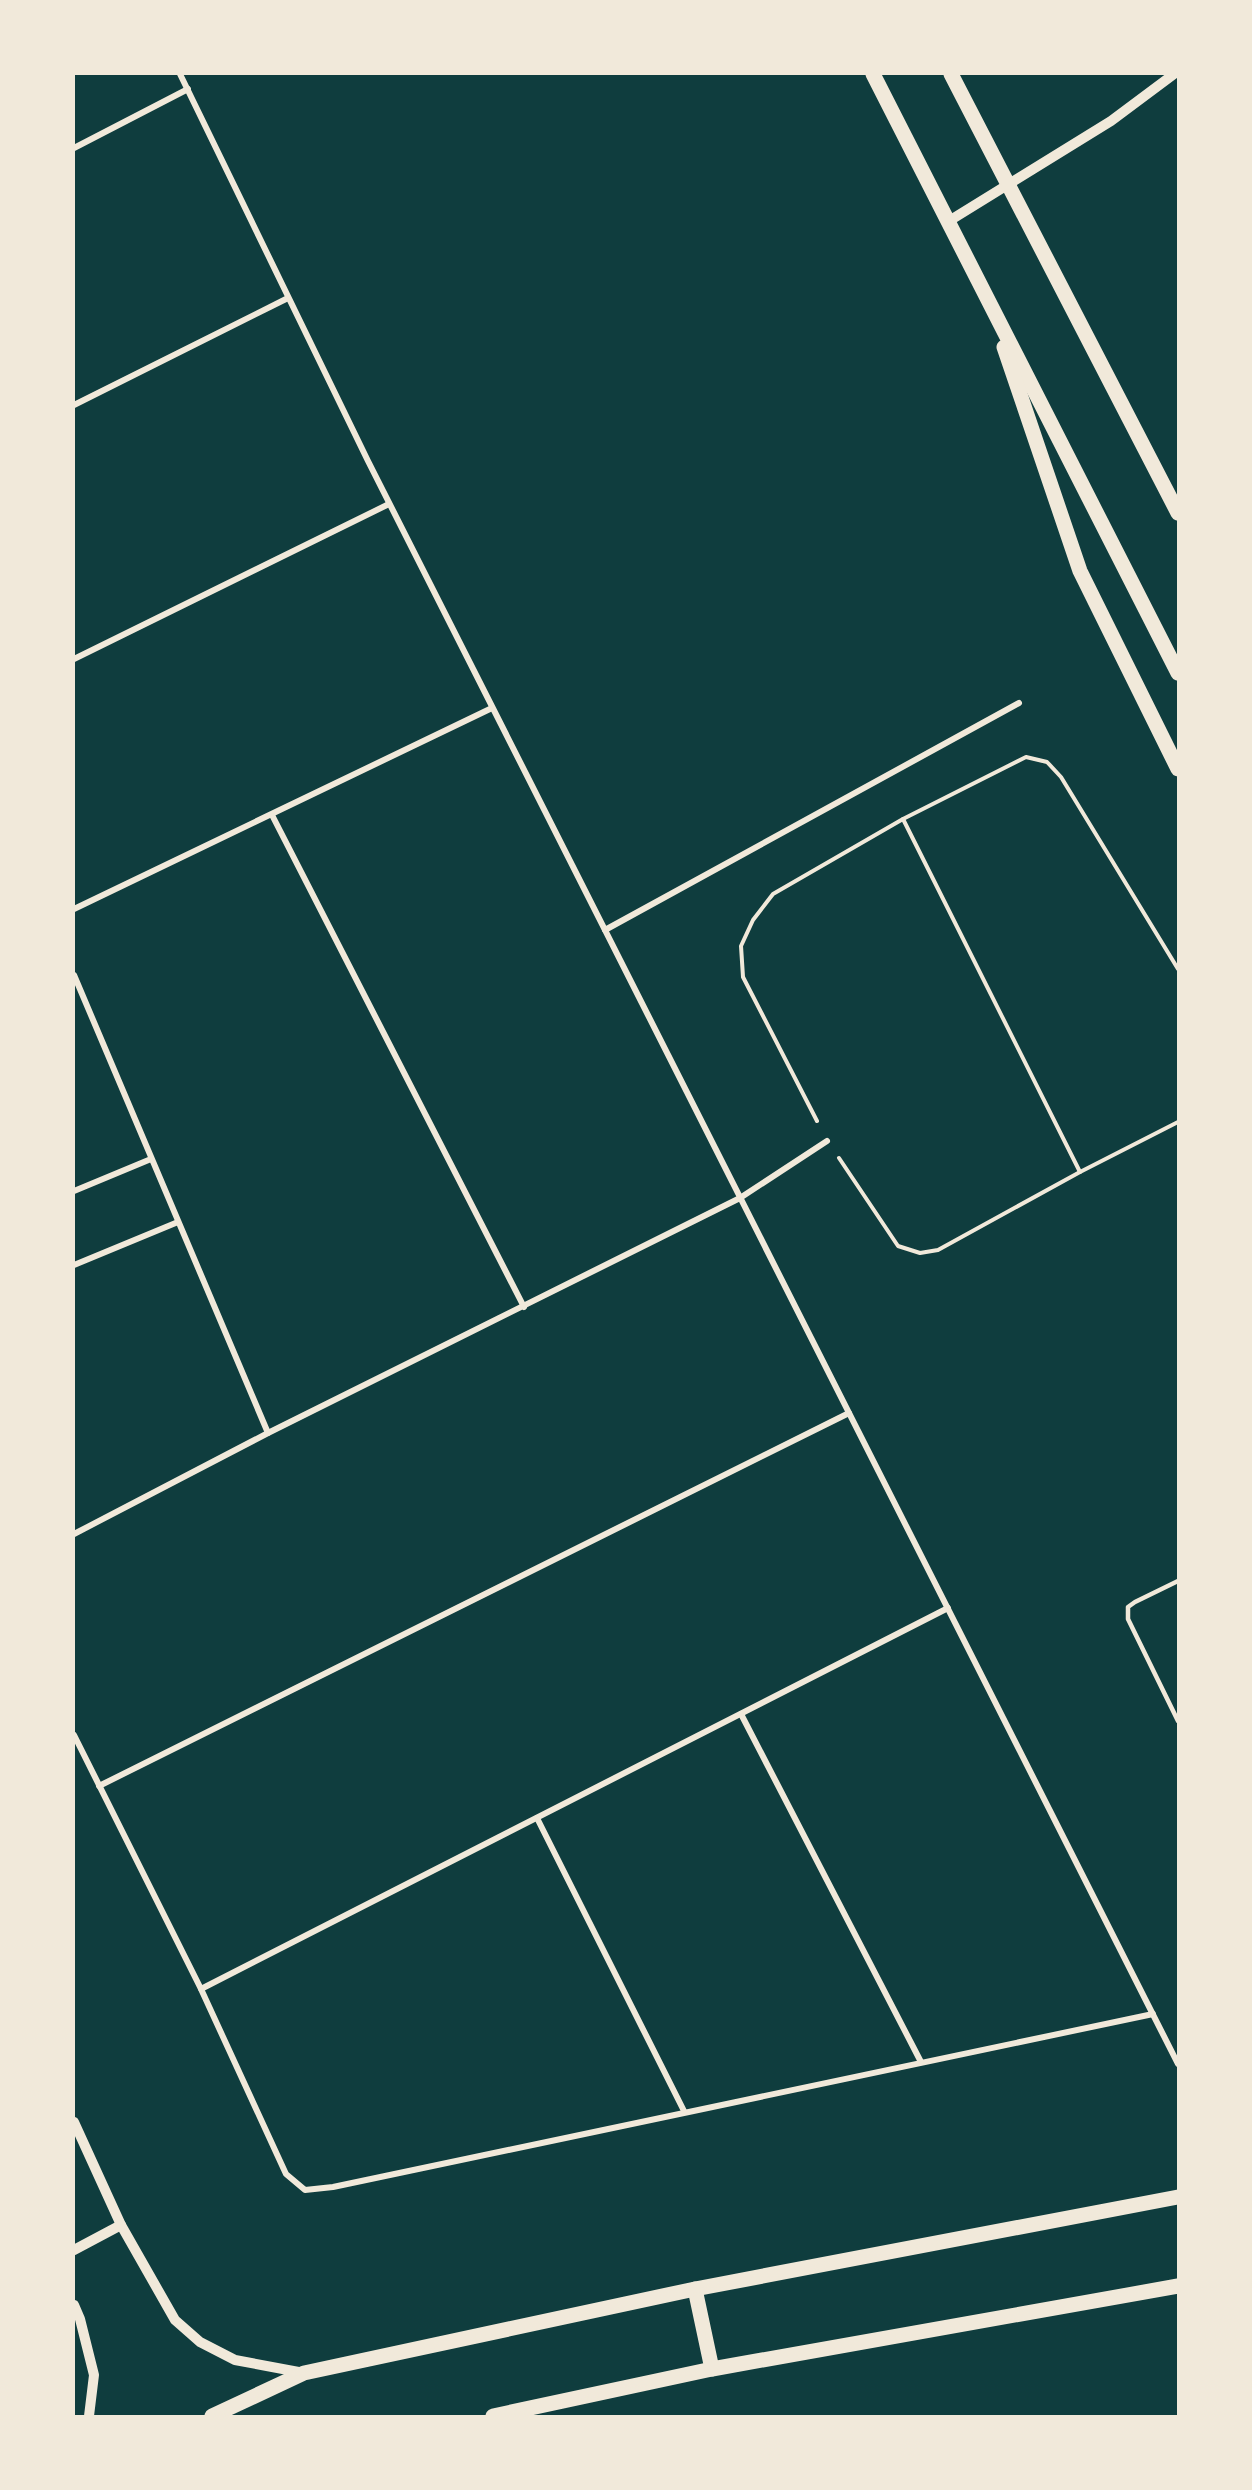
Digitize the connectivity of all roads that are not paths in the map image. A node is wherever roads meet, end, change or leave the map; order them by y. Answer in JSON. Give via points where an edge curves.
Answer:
{"nodes":[{"id":1,"x":180,"y":74,"type":"edge"},
{"id":2,"x":873,"y":74,"type":"edge"},
{"id":3,"x":951,"y":74,"type":"edge"},
{"id":4,"x":1174,"y":74,"type":"edge"},
{"id":5,"x":188,"y":89,"type":"junction"},
{"id":6,"x":74,"y":148,"type":"edge"},
{"id":7,"x":1008,"y":185,"type":"junction"},
{"id":8,"x":949,"y":221,"type":"junction"},
{"id":9,"x":987,"y":296,"type":"junction"},
{"id":10,"x":288,"y":298,"type":"junction"},
{"id":11,"x":74,"y":405,"type":"edge"},
{"id":12,"x":389,"y":504,"type":"junction"},
{"id":13,"x":1179,"y":513,"type":"edge"},
{"id":14,"x":74,"y":659,"type":"edge"},
{"id":15,"x":1179,"y":673,"type":"edge"},
{"id":16,"x":1019,"y":703,"type":"dead end"},
{"id":17,"x":492,"y":708,"type":"junction"},
{"id":18,"x":1179,"y":769,"type":"edge"},
{"id":19,"x":272,"y":815,"type":"junction"},
{"id":20,"x":74,"y":909,"type":"edge"},
{"id":21,"x":604,"y":930,"type":"junction"},
{"id":22,"x":74,"y":975,"type":"edge"},
{"id":23,"x":827,"y":1141,"type":"road end"},
{"id":24,"x":151,"y":1159,"type":"junction"},
{"id":25,"x":74,"y":1191,"type":"edge"},
{"id":26,"x":740,"y":1198,"type":"junction"},
{"id":27,"x":178,"y":1222,"type":"junction"},
{"id":28,"x":74,"y":1266,"type":"edge"},
{"id":29,"x":524,"y":1307,"type":"junction"},
{"id":30,"x":849,"y":1413,"type":"junction"},
{"id":31,"x":268,"y":1433,"type":"junction"},
{"id":32,"x":74,"y":1534,"type":"edge"},
{"id":33,"x":1179,"y":1581,"type":"edge"},
{"id":34,"x":948,"y":1608,"type":"junction"},
{"id":35,"x":741,"y":1714,"type":"junction"},
{"id":36,"x":1179,"y":1720,"type":"edge"},
{"id":37,"x":74,"y":1735,"type":"edge"},
{"id":38,"x":99,"y":1786,"type":"junction"},
{"id":39,"x":537,"y":1818,"type":"junction"},
{"id":40,"x":201,"y":1989,"type":"junction"},
{"id":41,"x":1153,"y":2014,"type":"junction"},
{"id":42,"x":921,"y":2062,"type":"junction"},
{"id":43,"x":1179,"y":2064,"type":"edge"},
{"id":44,"x":684,"y":2111,"type":"junction"},
{"id":45,"x":74,"y":2122,"type":"edge"},
{"id":46,"x":1179,"y":2197,"type":"edge"},
{"id":47,"x":121,"y":2225,"type":"junction"},
{"id":48,"x":74,"y":2250,"type":"edge"},
{"id":49,"x":1179,"y":2286,"type":"edge"},
{"id":50,"x":695,"y":2289,"type":"junction"},
{"id":51,"x":74,"y":2305,"type":"edge"},
{"id":52,"x":712,"y":2369,"type":"junction"},
{"id":53,"x":304,"y":2373,"type":"junction"},
{"id":54,"x":89,"y":2416,"type":"edge"},
{"id":55,"x":212,"y":2416,"type":"edge"},
{"id":56,"x":493,"y":2416,"type":"edge"}],
"edges":[{"from":1,"to":5,"type":"street"},
{"from":2,"to":8,"type":"main road"},
{"from":3,"to":7,"type":"main road"},
{"from":4,"to":7,"type":"street","via":[[1111,121]]},
{"from":5,"to":6,"type":"street"},
{"from":5,"to":10,"type":"street"},
{"from":7,"to":8,"type":"street"},
{"from":7,"to":13,"type":"main road"},
{"from":8,"to":9,"type":"main road"},
{"from":9,"to":15,"type":"main road"},
{"from":9,"to":18,"type":"main road","via":[[1080,571]]},
{"from":10,"to":11,"type":"street"},
{"from":10,"to":12,"type":"street"},
{"from":12,"to":14,"type":"street"},
{"from":12,"to":17,"type":"street"},
{"from":16,"to":21,"type":"street"},
{"from":17,"to":19,"type":"street"},
{"from":17,"to":21,"type":"street"},
{"from":19,"to":20,"type":"street"},
{"from":19,"to":29,"type":"street"},
{"from":21,"to":26,"type":"street"},
{"from":22,"to":24,"type":"street"},
{"from":23,"to":26,"type":"street"},
{"from":24,"to":25,"type":"street"},
{"from":24,"to":27,"type":"street"},
{"from":26,"to":29,"type":"street"},
{"from":26,"to":30,"type":"street"},
{"from":27,"to":28,"type":"street"},
{"from":27,"to":31,"type":"street"},
{"from":29,"to":31,"type":"street"},
{"from":30,"to":34,"type":"street"},
{"from":30,"to":38,"type":"street"},
{"from":31,"to":32,"type":"street"},
{"from":33,"to":36,"type":"lane","via":[[1128,1608],[1128,1619]]},
{"from":34,"to":35,"type":"street"},
{"from":34,"to":41,"type":"street"},
{"from":35,"to":39,"type":"street"},
{"from":35,"to":42,"type":"street"},
{"from":37,"to":38,"type":"street"},
{"from":38,"to":40,"type":"street"},
{"from":39,"to":40,"type":"street"},
{"from":39,"to":44,"type":"street"},
{"from":40,"to":44,"type":"street","via":[[286,2174],[305,2190]]},
{"from":41,"to":42,"type":"street"},
{"from":41,"to":43,"type":"street"},
{"from":42,"to":44,"type":"street"},
{"from":45,"to":47,"type":"street"},
{"from":46,"to":50,"type":"main road"},
{"from":47,"to":48,"type":"street"},
{"from":47,"to":53,"type":"street","via":[[175,2320],[200,2342],[235,2360]]},
{"from":49,"to":52,"type":"main road"},
{"from":50,"to":52,"type":"main road"},
{"from":50,"to":53,"type":"main road"},
{"from":51,"to":54,"type":"street","via":[[94,2374]]},
{"from":52,"to":56,"type":"main road"},
{"from":53,"to":55,"type":"main road"}]}
